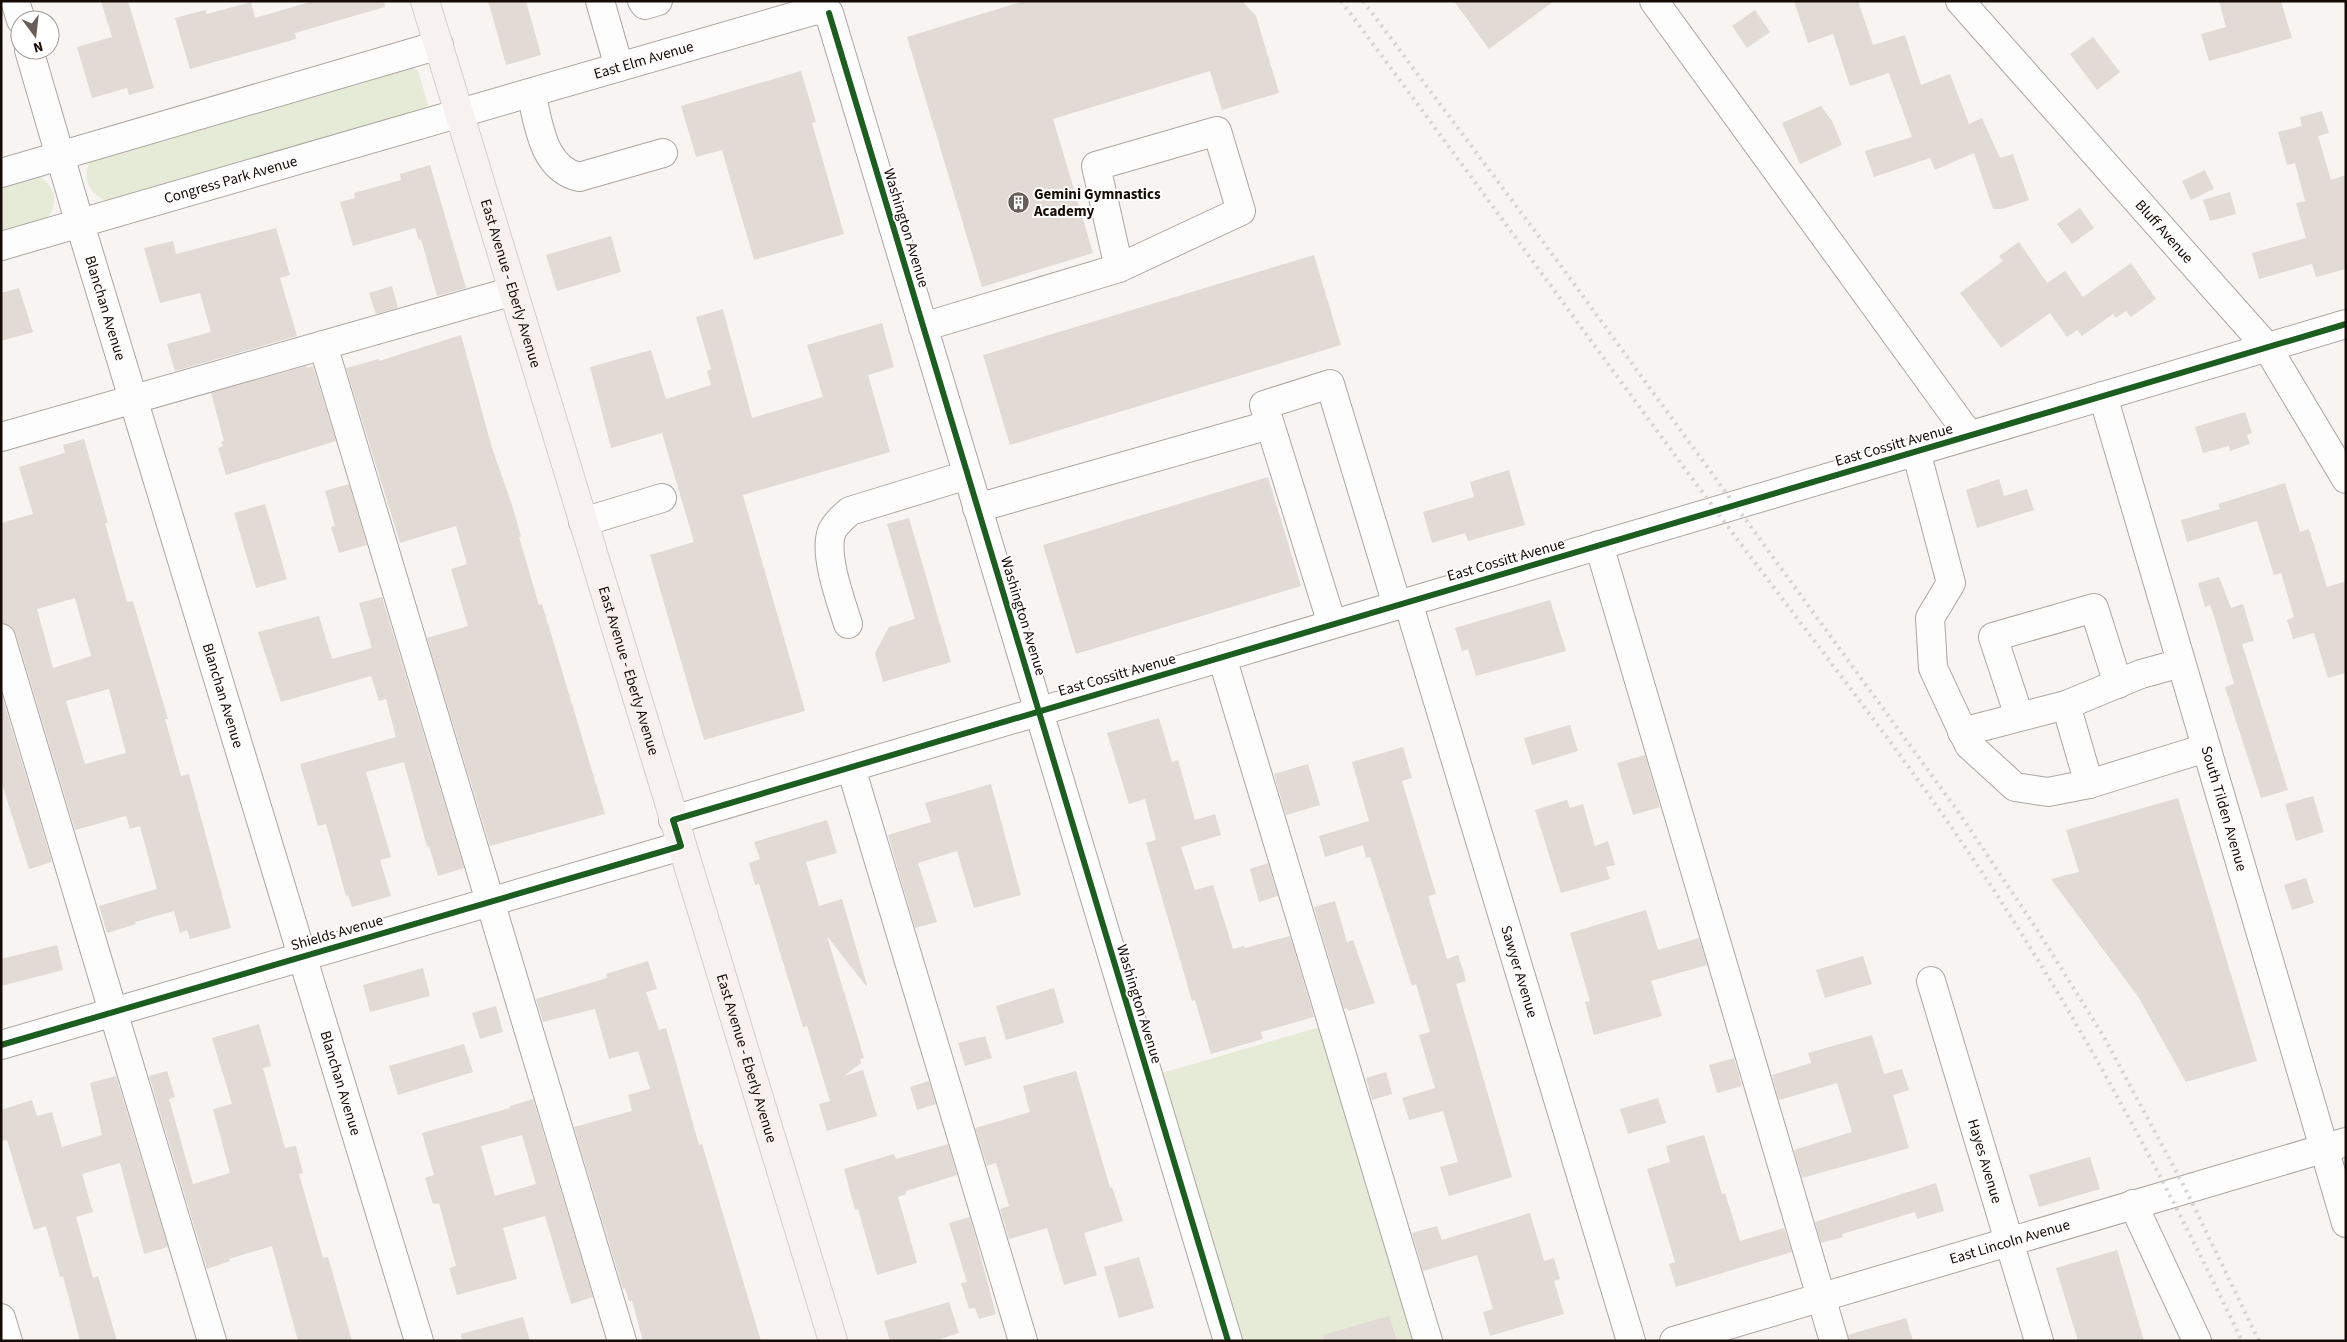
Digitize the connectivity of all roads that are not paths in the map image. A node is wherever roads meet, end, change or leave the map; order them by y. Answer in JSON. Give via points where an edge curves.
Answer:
{"nodes":[{"id":1,"x":425,"y":1,"type":"edge"},
{"id":2,"x":600,"y":1,"type":"edge"},
{"id":3,"x":642,"y":1,"type":"edge"},
{"id":4,"x":658,"y":1,"type":"edge"},
{"id":5,"x":1654,"y":1,"type":"edge"},
{"id":6,"x":1960,"y":1,"type":"edge"},
{"id":7,"x":820,"y":8,"type":"edge"},
{"id":8,"x":438,"y":45,"type":"junction"},
{"id":9,"x":32,"y":60,"type":"edge"},
{"id":10,"x":620,"y":67,"type":"junction"},
{"id":11,"x":531,"y":93,"type":"junction"},
{"id":12,"x":459,"y":114,"type":"junction"},
{"id":13,"x":663,"y":153,"type":"dead end"},
{"id":14,"x":60,"y":156,"type":"junction"},
{"id":15,"x":1,"y":173,"type":"edge"},
{"id":16,"x":80,"y":224,"type":"junction"},
{"id":17,"x":1,"y":246,"type":"edge"},
{"id":18,"x":1119,"y":268,"type":"junction"},
{"id":19,"x":513,"y":291,"type":"junction"},
{"id":20,"x":2346,"y":324,"type":"edge"},
{"id":21,"x":923,"y":327,"type":"junction"},
{"id":22,"x":324,"y":345,"type":"junction"},
{"id":23,"x":2266,"y":347,"type":"junction"},
{"id":24,"x":2103,"y":396,"type":"junction"},
{"id":25,"x":133,"y":398,"type":"junction"},
{"id":26,"x":1270,"y":425,"type":"junction"},
{"id":27,"x":1969,"y":435,"type":"junction"},
{"id":28,"x":1,"y":437,"type":"edge"},
{"id":29,"x":1916,"y":451,"type":"junction"},
{"id":30,"x":967,"y":475,"type":"junction"},
{"id":31,"x":2346,"y":479,"type":"edge"},
{"id":32,"x":662,"y":498,"type":"dead end"},
{"id":33,"x":977,"y":508,"type":"junction"},
{"id":34,"x":583,"y":522,"type":"junction"},
{"id":35,"x":1599,"y":545,"type":"junction"},
{"id":36,"x":1403,"y":603,"type":"junction"},
{"id":37,"x":848,"y":624,"type":"dead end"},
{"id":38,"x":1332,"y":624,"type":"junction"},
{"id":39,"x":1,"y":638,"type":"edge"},
{"id":40,"x":1222,"y":657,"type":"junction"},
{"id":41,"x":2181,"y":663,"type":"junction"},
{"id":42,"x":2118,"y":684,"type":"junction"},
{"id":43,"x":2066,"y":705,"type":"junction"},
{"id":44,"x":1038,"y":712,"type":"junction"},
{"id":45,"x":2018,"y":716,"type":"junction"},
{"id":46,"x":1962,"y":732,"type":"junction"},
{"id":47,"x":2206,"y":748,"type":"junction"},
{"id":48,"x":851,"y":768,"type":"junction"},
{"id":49,"x":2089,"y":784,"type":"junction"},
{"id":50,"x":673,"y":820,"type":"junction"},
{"id":51,"x":681,"y":846,"type":"junction"},
{"id":52,"x":490,"y":902,"type":"junction"},
{"id":53,"x":302,"y":955,"type":"junction"},
{"id":54,"x":1931,"y":981,"type":"dead end"},
{"id":55,"x":113,"y":1013,"type":"junction"},
{"id":56,"x":1,"y":1044,"type":"edge"},
{"id":57,"x":2335,"y":1145,"type":"edge"},
{"id":58,"x":2133,"y":1204,"type":"junction"},
{"id":59,"x":2346,"y":1222,"type":"edge"},
{"id":60,"x":2009,"y":1241,"type":"junction"},
{"id":61,"x":1821,"y":1297,"type":"junction"},
{"id":62,"x":1,"y":1318,"type":"edge"},
{"id":63,"x":8,"y":1341,"type":"edge"},
{"id":64,"x":212,"y":1341,"type":"edge"},
{"id":65,"x":419,"y":1341,"type":"edge"},
{"id":66,"x":622,"y":1341,"type":"edge"},
{"id":67,"x":832,"y":1341,"type":"edge"},
{"id":68,"x":1023,"y":1341,"type":"edge"},
{"id":69,"x":1228,"y":1341,"type":"edge"},
{"id":70,"x":1428,"y":1341,"type":"edge"},
{"id":71,"x":1631,"y":1341,"type":"edge"},
{"id":72,"x":1674,"y":1341,"type":"edge"},
{"id":73,"x":1834,"y":1341,"type":"edge"},
{"id":74,"x":2039,"y":1341,"type":"edge"},
{"id":75,"x":2197,"y":1341,"type":"edge"}],
"edges":[{"from":1,"to":8,"type":"main road","name":"East Avenue - Eberly Avenue"},
{"from":2,"to":10,"type":"street"},
{"from":3,"to":4,"type":"street","via":[[645,5]]},
{"from":5,"to":27,"type":"street"},
{"from":6,"to":23,"type":"street","name":"Bluff Avenue"},
{"from":7,"to":10,"type":"street","name":"East Elm Avenue"},
{"from":7,"to":21,"type":"street","name":"Washington Avenue"},
{"from":8,"to":12,"type":"main road","name":"East Avenue - Eberly Avenue"},
{"from":8,"to":14,"type":"street"},
{"from":9,"to":14,"type":"street","name":"Blanchan Avenue"},
{"from":10,"to":11,"type":"street","name":"East Elm Avenue"},
{"from":11,"to":12,"type":"street","name":"East Elm Avenue"},
{"from":11,"to":13,"type":"street","via":[[547,151],[567,174],[579,177]]},
{"from":12,"to":16,"type":"street","name":"Congress Park Avenue"},
{"from":12,"to":19,"type":"main road","name":"East Avenue - Eberly Avenue"},
{"from":14,"to":15,"type":"street"},
{"from":14,"to":16,"type":"street","name":"Blanchan Avenue"},
{"from":16,"to":17,"type":"street","name":"Congress Park Avenue"},
{"from":16,"to":25,"type":"street","name":"Blanchan Avenue"},
{"from":18,"to":18,"type":"street","via":[[1241,211],[1216,131],[1096,166]]},
{"from":18,"to":21,"type":"street"},
{"from":19,"to":22,"type":"street"},
{"from":19,"to":34,"type":"main road","name":"East Avenue - Eberly Avenue"},
{"from":20,"to":23,"type":"street","name":"East Cossitt Avenue"},
{"from":21,"to":30,"type":"street","name":"Washington Avenue"},
{"from":22,"to":25,"type":"street"},
{"from":22,"to":52,"type":"street"},
{"from":23,"to":24,"type":"street","name":"East Cossitt Avenue"},
{"from":23,"to":31,"type":"street","name":"Bluff Avenue"},
{"from":24,"to":27,"type":"street","name":"East Cossitt Avenue"},
{"from":24,"to":41,"type":"street","name":"South Tilden Avenue"},
{"from":25,"to":28,"type":"street"},
{"from":25,"to":53,"type":"street","name":"Blanchan Avenue"},
{"from":26,"to":33,"type":"street"},
{"from":26,"to":36,"type":"street","name":"Sawyer Avenue","via":[[1264,405],[1330,384]]},
{"from":26,"to":38,"type":"street"},
{"from":27,"to":29,"type":"street","name":"East Cossitt Avenue"},
{"from":29,"to":35,"type":"street","name":"East Cossitt Avenue"},
{"from":29,"to":46,"type":"street","via":[[1951,583],[1930,618],[1933,668]]},
{"from":30,"to":33,"type":"street","name":"Washington Avenue"},
{"from":30,"to":37,"type":"street","via":[[850,511],[837,523],[831,534],[831,565]]},
{"from":32,"to":34,"type":"street"},
{"from":33,"to":44,"type":"street","name":"Washington Avenue"},
{"from":34,"to":50,"type":"main road","name":"East Avenue - Eberly Avenue"},
{"from":35,"to":36,"type":"street","name":"East Cossitt Avenue"},
{"from":35,"to":61,"type":"street"},
{"from":36,"to":38,"type":"street","name":"East Cossitt Avenue"},
{"from":36,"to":71,"type":"street","name":"Sawyer Avenue"},
{"from":38,"to":40,"type":"street","name":"East Cossitt Avenue"},
{"from":39,"to":55,"type":"street"},
{"from":40,"to":44,"type":"street","name":"East Cossitt Avenue"},
{"from":40,"to":70,"type":"street"},
{"from":41,"to":42,"type":"street","via":[[2140,674]]},
{"from":41,"to":47,"type":"street","name":"South Tilden Avenue"},
{"from":42,"to":43,"type":"street"},
{"from":42,"to":45,"type":"street","via":[[2094,608],[1993,637]]},
{"from":43,"to":45,"type":"street"},
{"from":43,"to":49,"type":"street"},
{"from":44,"to":48,"type":"street","name":"East Cossitt Avenue"},
{"from":44,"to":69,"type":"street","name":"Washington Avenue"},
{"from":45,"to":46,"type":"street"},
{"from":46,"to":49,"type":"street","via":[[1969,745],[2015,788],[2048,792]]},
{"from":47,"to":49,"type":"street"},
{"from":47,"to":57,"type":"street","name":"South Tilden Avenue"},
{"from":48,"to":50,"type":"street","name":"East Cossitt Avenue"},
{"from":48,"to":68,"type":"street"},
{"from":50,"to":51,"type":"main road","name":"East Avenue - Eberly Avenue"},
{"from":51,"to":52,"type":"street","name":"Shields Avenue"},
{"from":51,"to":67,"type":"main road","name":"East Avenue - Eberly Avenue"},
{"from":52,"to":53,"type":"street","name":"Shields Avenue"},
{"from":52,"to":66,"type":"street"},
{"from":53,"to":55,"type":"street","name":"Shields Avenue"},
{"from":53,"to":65,"type":"street","name":"Blanchan Avenue"},
{"from":54,"to":60,"type":"street","name":"Hayes Avenue"},
{"from":55,"to":56,"type":"street","name":"Shields Avenue"},
{"from":55,"to":64,"type":"street"},
{"from":57,"to":58,"type":"street","name":"East Lincoln Avenue"},
{"from":57,"to":59,"type":"street","name":"South Tilden Avenue"},
{"from":58,"to":60,"type":"street","name":"East Lincoln Avenue"},
{"from":58,"to":75,"type":"street"},
{"from":60,"to":61,"type":"street","name":"East Lincoln Avenue"},
{"from":60,"to":74,"type":"street","name":"Hayes Avenue"},
{"from":61,"to":72,"type":"street","name":"East Lincoln Avenue"},
{"from":61,"to":73,"type":"street"},
{"from":62,"to":63,"type":"street"}]}
